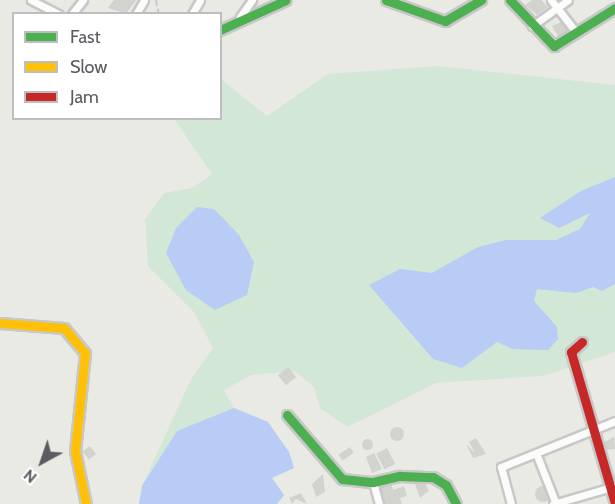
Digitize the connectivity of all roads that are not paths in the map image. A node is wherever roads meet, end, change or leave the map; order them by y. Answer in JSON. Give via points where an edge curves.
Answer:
{"nodes":[{"id":1,"x":31,"y":0,"type":"edge"},
{"id":2,"x":83,"y":0,"type":"edge"},
{"id":3,"x":252,"y":0,"type":"edge"},
{"id":4,"x":286,"y":0,"type":"edge"},
{"id":5,"x":386,"y":0,"type":"edge"},
{"id":6,"x":481,"y":0,"type":"edge"},
{"id":7,"x":510,"y":0,"type":"edge"},
{"id":8,"x":551,"y":0,"type":"edge"},
{"id":9,"x":568,"y":0,"type":"edge"},
{"id":10,"x":558,"y":8,"type":"junction"},
{"id":11,"x":615,"y":8,"type":"edge"},
{"id":12,"x":55,"y":12,"type":"edge"},
{"id":13,"x":74,"y":12,"type":"edge"},
{"id":14,"x":240,"y":17,"type":"junction"},
{"id":15,"x":532,"y":26,"type":"junction"},
{"id":16,"x":222,"y":29,"type":"edge"},
{"id":17,"x":576,"y":32,"type":"junction"},
{"id":18,"x":0,"y":323,"type":"edge"},
{"id":19,"x":582,"y":342,"type":"dead end"},
{"id":20,"x":287,"y":414,"type":"dead end"},
{"id":21,"x":615,"y":421,"type":"edge"},
{"id":22,"x":592,"y":431,"type":"junction"},
{"id":23,"x":536,"y":453,"type":"junction"},
{"id":24,"x":373,"y":482,"type":"junction"},
{"id":25,"x":613,"y":487,"type":"edge"},
{"id":26,"x":615,"y":503,"type":"edge"},
{"id":27,"x":86,"y":504,"type":"edge"},
{"id":28,"x":379,"y":504,"type":"edge"},
{"id":29,"x":456,"y":504,"type":"edge"},
{"id":30,"x":511,"y":504,"type":"edge"},
{"id":31,"x":555,"y":504,"type":"edge"}],
"edges":[{"from":1,"to":12,"type":"street"},
{"from":2,"to":13,"type":"street"},
{"from":3,"to":14,"type":"street"},
{"from":4,"to":14,"type":"street"},
{"from":5,"to":6,"type":"street","via":[[445,21]]},
{"from":7,"to":15,"type":"street"},
{"from":8,"to":10,"type":"street"},
{"from":9,"to":10,"type":"street"},
{"from":10,"to":15,"type":"street"},
{"from":10,"to":17,"type":"street"},
{"from":11,"to":17,"type":"street"},
{"from":14,"to":16,"type":"street"},
{"from":15,"to":17,"type":"street","via":[[552,45]]},
{"from":18,"to":27,"type":"street","via":[[64,328],[85,353],[75,451]]},
{"from":19,"to":22,"type":"street","via":[[571,352]]},
{"from":20,"to":24,"type":"street","via":[[340,477]]},
{"from":21,"to":22,"type":"street"},
{"from":22,"to":23,"type":"street"},
{"from":22,"to":25,"type":"street"},
{"from":23,"to":30,"type":"street","via":[[499,469]]},
{"from":23,"to":31,"type":"street"},
{"from":24,"to":28,"type":"street"},
{"from":24,"to":29,"type":"street","via":[[400,476],[433,477],[446,485]]},
{"from":25,"to":26,"type":"street"},
{"from":25,"to":31,"type":"street"}]}
